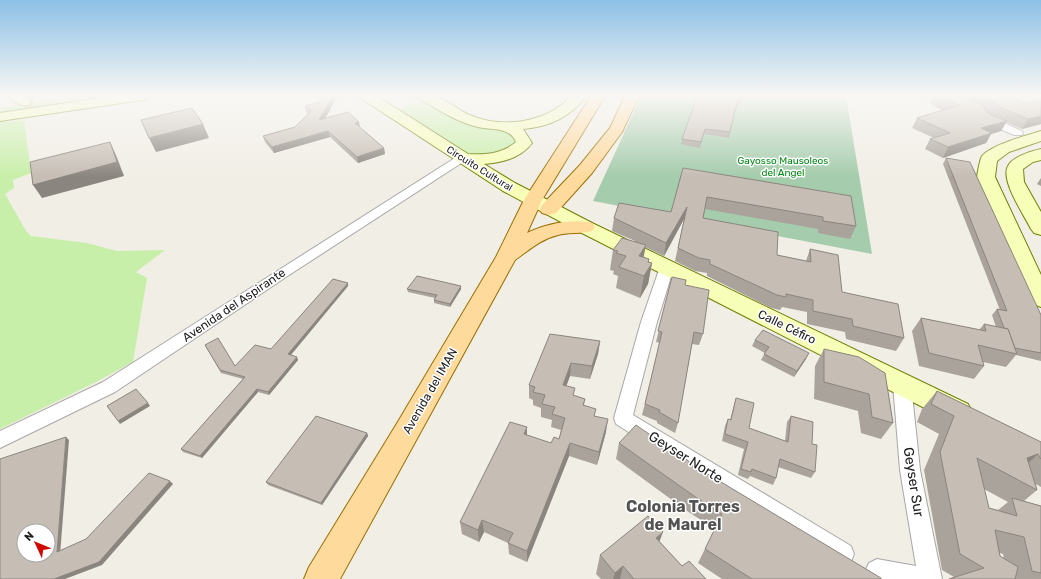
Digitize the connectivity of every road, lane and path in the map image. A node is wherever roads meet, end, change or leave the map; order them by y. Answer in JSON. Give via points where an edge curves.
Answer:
{"nodes":[{"id":1,"x":430,"y":123,"type":"edge"},
{"id":2,"x":485,"y":123,"type":"edge"},
{"id":3,"x":529,"y":123,"type":"edge"},
{"id":4,"x":584,"y":123,"type":"edge"},
{"id":5,"x":604,"y":123,"type":"edge"},
{"id":6,"x":619,"y":123,"type":"edge"},
{"id":7,"x":996,"y":123,"type":"edge"},
{"id":8,"x":508,"y":126,"type":"junction"},
{"id":9,"x":1018,"y":132,"type":"dead end"},
{"id":10,"x":1041,"y":136,"type":"edge"},
{"id":11,"x":1041,"y":154,"type":"edge"},
{"id":12,"x":462,"y":158,"type":"junction"},
{"id":13,"x":541,"y":204,"type":"junction"},
{"id":14,"x":585,"y":228,"type":"junction"},
{"id":15,"x":1041,"y":229,"type":"edge"},
{"id":16,"x":506,"y":257,"type":"junction"},
{"id":17,"x":1032,"y":258,"type":"edge"},
{"id":18,"x":666,"y":267,"type":"junction"},
{"id":19,"x":1041,"y":299,"type":"edge"},
{"id":20,"x":902,"y":384,"type":"junction"},
{"id":21,"x":974,"y":420,"type":"edge"},
{"id":22,"x":0,"y":440,"type":"edge"},
{"id":23,"x":843,"y":554,"type":"edge"},
{"id":24,"x":877,"y":571,"type":"dead end"},
{"id":25,"x":320,"y":579,"type":"edge"},
{"id":26,"x":927,"y":579,"type":"edge"},
{"id":27,"x":930,"y":579,"type":"edge"}],
"edges":[{"from":1,"to":12,"type":"street","name":"Circuito Cultural"},
{"from":2,"to":8,"type":"street","name":"Circuito Cultural"},
{"from":3,"to":8,"type":"street","name":"Circuito Cultural"},
{"from":4,"to":13,"type":"main road","name":"Avenida del IMAN"},
{"from":5,"to":13,"type":"main road"},
{"from":6,"to":13,"type":"main road","via":[[586,169]]},
{"from":7,"to":9,"type":"street"},
{"from":8,"to":12,"type":"street","via":[[522,137],[524,143],[519,149],[494,158]]},
{"from":10,"to":17,"type":"street","via":[[1003,149],[989,159],[986,177]]},
{"from":11,"to":15,"type":"street","via":[[1015,167],[1015,182]]},
{"from":12,"to":13,"type":"street","name":"Circuito Cultural"},
{"from":12,"to":22,"type":"street","name":"Avenida del Aspirante","via":[[109,387]]},
{"from":13,"to":14,"type":"street","name":"Calle Céfiro"},
{"from":13,"to":16,"type":"main road","name":"Avenida del IMAN"},
{"from":14,"to":16,"type":"main road","via":[[569,227],[544,232]]},
{"from":14,"to":18,"type":"street","name":"Calle Céfiro"},
{"from":16,"to":25,"type":"main road","name":"Avenida del IMAN"},
{"from":17,"to":19,"type":"street"},
{"from":18,"to":20,"type":"street","name":"Calle Céfiro"},
{"from":18,"to":23,"type":"street","name":"Geyser Norte","via":[[622,418]]},
{"from":20,"to":21,"type":"street","name":"Calle Céfiro"},
{"from":20,"to":27,"type":"street","name":"Geyser Sur","via":[[910,470]]},
{"from":24,"to":26,"type":"street"}]}
